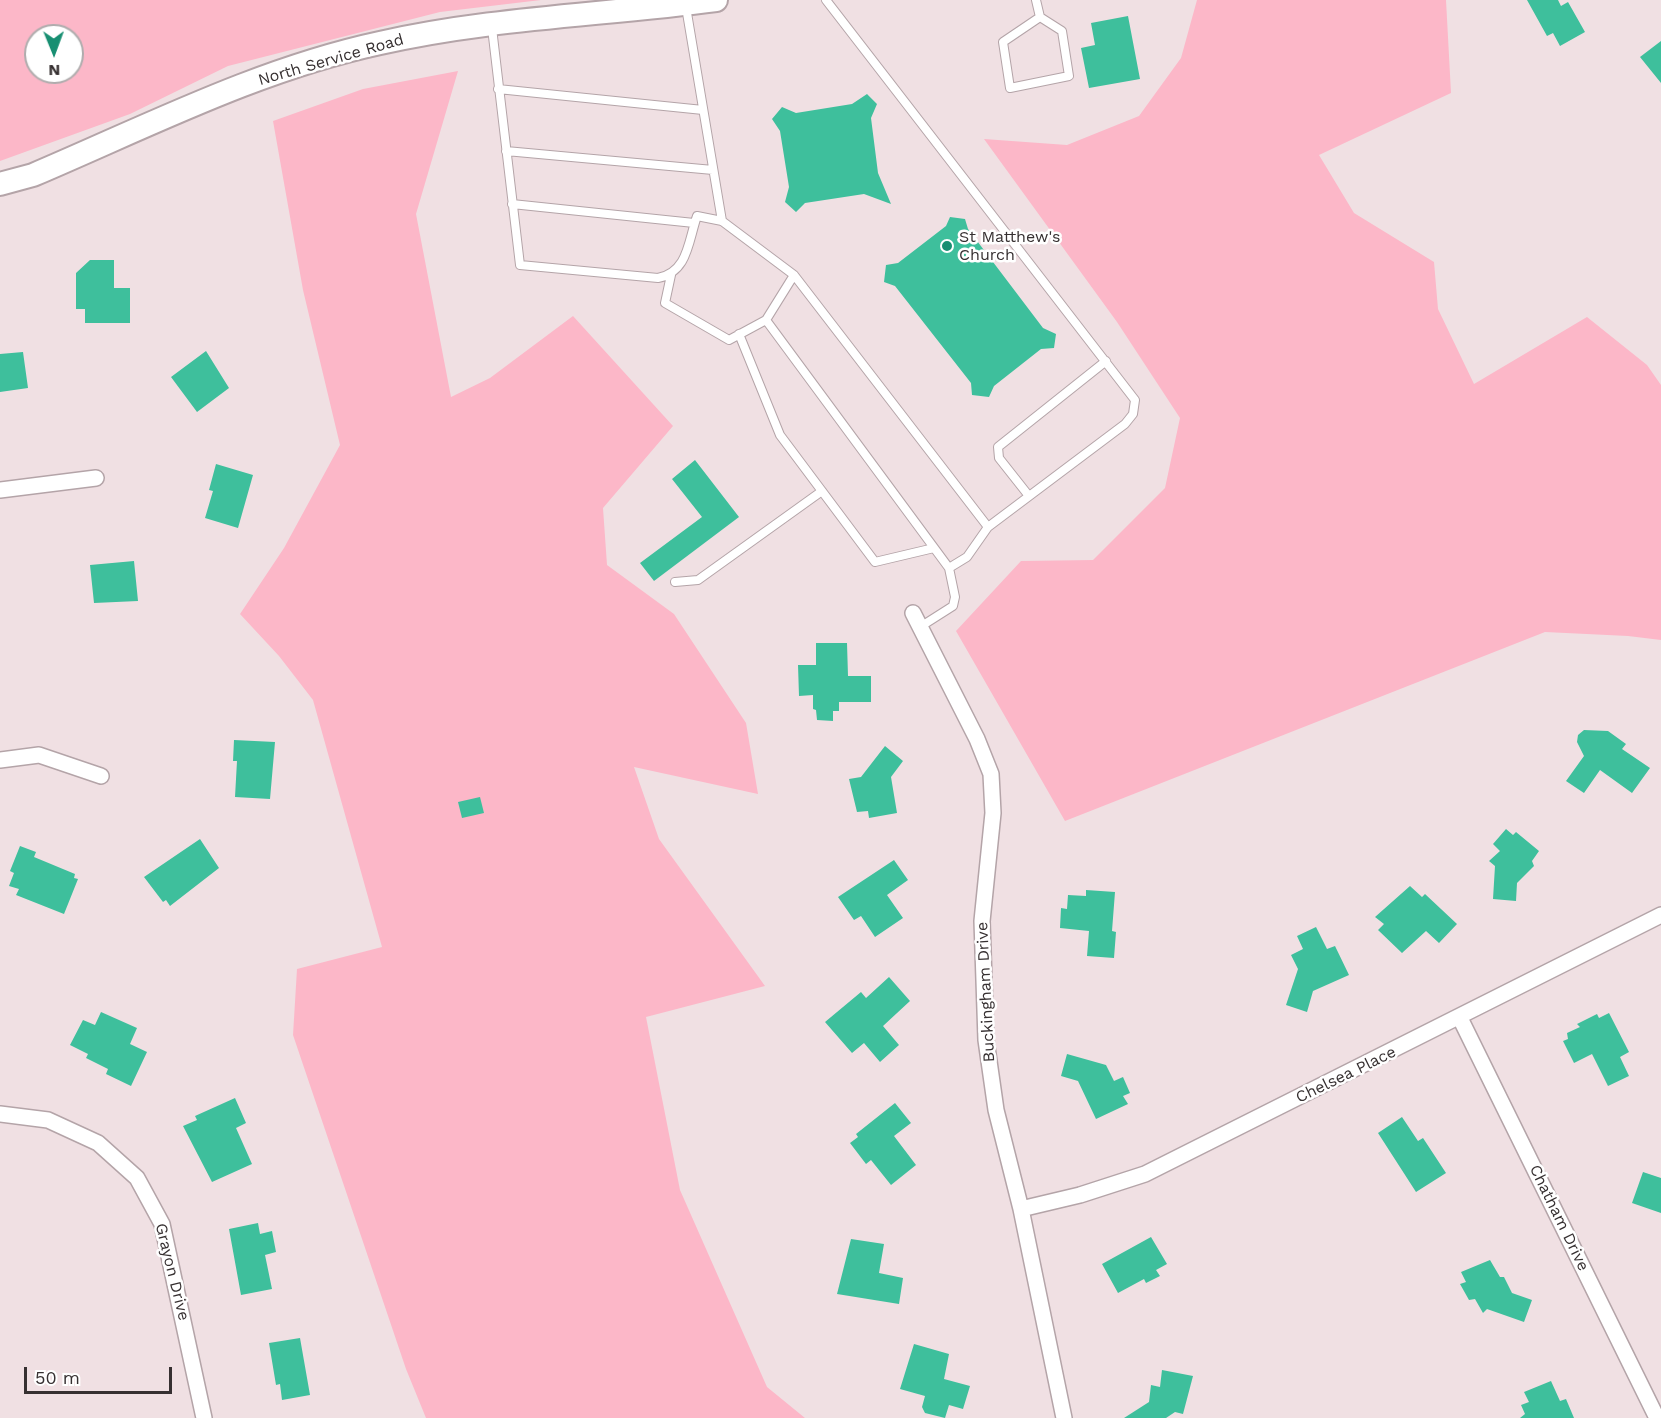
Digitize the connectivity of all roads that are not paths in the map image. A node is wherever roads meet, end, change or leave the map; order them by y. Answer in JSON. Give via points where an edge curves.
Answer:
{"nodes":[{"id":1,"x":716,"y":0,"type":"edge"},
{"id":2,"x":826,"y":0,"type":"edge"},
{"id":3,"x":1036,"y":0,"type":"edge"},
{"id":4,"x":686,"y":4,"type":"junction"},
{"id":5,"x":1040,"y":17,"type":"junction"},
{"id":6,"x":492,"y":23,"type":"junction"},
{"id":7,"x":498,"y":89,"type":"junction"},
{"id":8,"x":703,"y":110,"type":"junction"},
{"id":9,"x":506,"y":151,"type":"junction"},
{"id":10,"x":713,"y":170,"type":"junction"},
{"id":11,"x":0,"y":184,"type":"edge"},
{"id":12,"x":512,"y":204,"type":"junction"},
{"id":13,"x":722,"y":221,"type":"junction"},
{"id":14,"x":694,"y":223,"type":"junction"},
{"id":15,"x":671,"y":275,"type":"junction"},
{"id":16,"x":794,"y":275,"type":"junction"},
{"id":17,"x":766,"y":320,"type":"junction"},
{"id":18,"x":739,"y":334,"type":"junction"},
{"id":19,"x":1106,"y":361,"type":"junction"},
{"id":20,"x":96,"y":478,"type":"dead end"},
{"id":21,"x":0,"y":490,"type":"edge"},
{"id":22,"x":822,"y":491,"type":"junction"},
{"id":23,"x":1029,"y":496,"type":"junction"},
{"id":24,"x":988,"y":527,"type":"junction"},
{"id":25,"x":934,"y":548,"type":"junction"},
{"id":26,"x":949,"y":568,"type":"junction"},
{"id":27,"x":675,"y":582,"type":"dead end"},
{"id":28,"x":913,"y":613,"type":"dead end"},
{"id":29,"x":920,"y":627,"type":"junction"},
{"id":30,"x":0,"y":760,"type":"edge"},
{"id":31,"x":101,"y":776,"type":"dead end"},
{"id":32,"x":1661,"y":915,"type":"edge"},
{"id":33,"x":1460,"y":1018,"type":"junction"},
{"id":34,"x":0,"y":1114,"type":"edge"},
{"id":35,"x":1021,"y":1209,"type":"junction"},
{"id":36,"x":204,"y":1418,"type":"edge"},
{"id":37,"x":1064,"y":1418,"type":"edge"},
{"id":38,"x":1657,"y":1418,"type":"edge"}],
"edges":[{"from":1,"to":4,"type":"main road","name":"North Service Road"},
{"from":2,"to":19,"type":"lane"},
{"from":3,"to":5,"type":"lane"},
{"from":4,"to":6,"type":"main road","name":"North Service Road"},
{"from":4,"to":8,"type":"lane"},
{"from":5,"to":5,"type":"lane","via":[[1062,30],[1069,76],[1010,88],[1004,42]]},
{"from":6,"to":7,"type":"lane"},
{"from":6,"to":11,"type":"main road","name":"North Service Road","via":[[378,43],[266,76],[33,175]]},
{"from":7,"to":8,"type":"lane"},
{"from":7,"to":9,"type":"lane"},
{"from":8,"to":10,"type":"lane"},
{"from":9,"to":10,"type":"lane"},
{"from":9,"to":12,"type":"lane"},
{"from":10,"to":13,"type":"lane"},
{"from":12,"to":14,"type":"lane"},
{"from":12,"to":15,"type":"lane","via":[[520,264],[658,278]]},
{"from":13,"to":14,"type":"lane","via":[[696,216]]},
{"from":13,"to":16,"type":"lane"},
{"from":14,"to":15,"type":"lane","via":[[680,267]]},
{"from":15,"to":18,"type":"lane","via":[[665,303],[729,340]]},
{"from":16,"to":17,"type":"lane"},
{"from":16,"to":24,"type":"lane"},
{"from":17,"to":18,"type":"lane"},
{"from":17,"to":25,"type":"lane"},
{"from":18,"to":22,"type":"lane","via":[[780,435]]},
{"from":19,"to":23,"type":"lane","via":[[1135,400],[1133,414]]},
{"from":19,"to":23,"type":"lane","via":[[998,447],[999,458]]},
{"from":20,"to":21,"type":"street"},
{"from":22,"to":25,"type":"lane","via":[[875,562]]},
{"from":22,"to":27,"type":"lane","via":[[698,580]]},
{"from":23,"to":24,"type":"lane"},
{"from":24,"to":26,"type":"lane","via":[[967,557]]},
{"from":25,"to":26,"type":"lane"},
{"from":26,"to":29,"type":"lane","via":[[953,606]]},
{"from":28,"to":29,"type":"street","name":"Buckingham Drive"},
{"from":29,"to":35,"type":"street","name":"Buckingham Drive","via":[[991,774],[993,813],[982,921],[986,1040],[996,1110]]},
{"from":30,"to":31,"type":"street","via":[[39,755]]},
{"from":32,"to":33,"type":"street","name":"Chelsea Place"},
{"from":33,"to":35,"type":"street","name":"Chelsea Place","via":[[1145,1174]]},
{"from":33,"to":38,"type":"street","name":"Chatham Drive"},
{"from":34,"to":36,"type":"street","name":"Grayon Drive","via":[[48,1120],[98,1143],[137,1178],[162,1224]]},
{"from":35,"to":37,"type":"street","name":"Buckingham Drive"}]}
